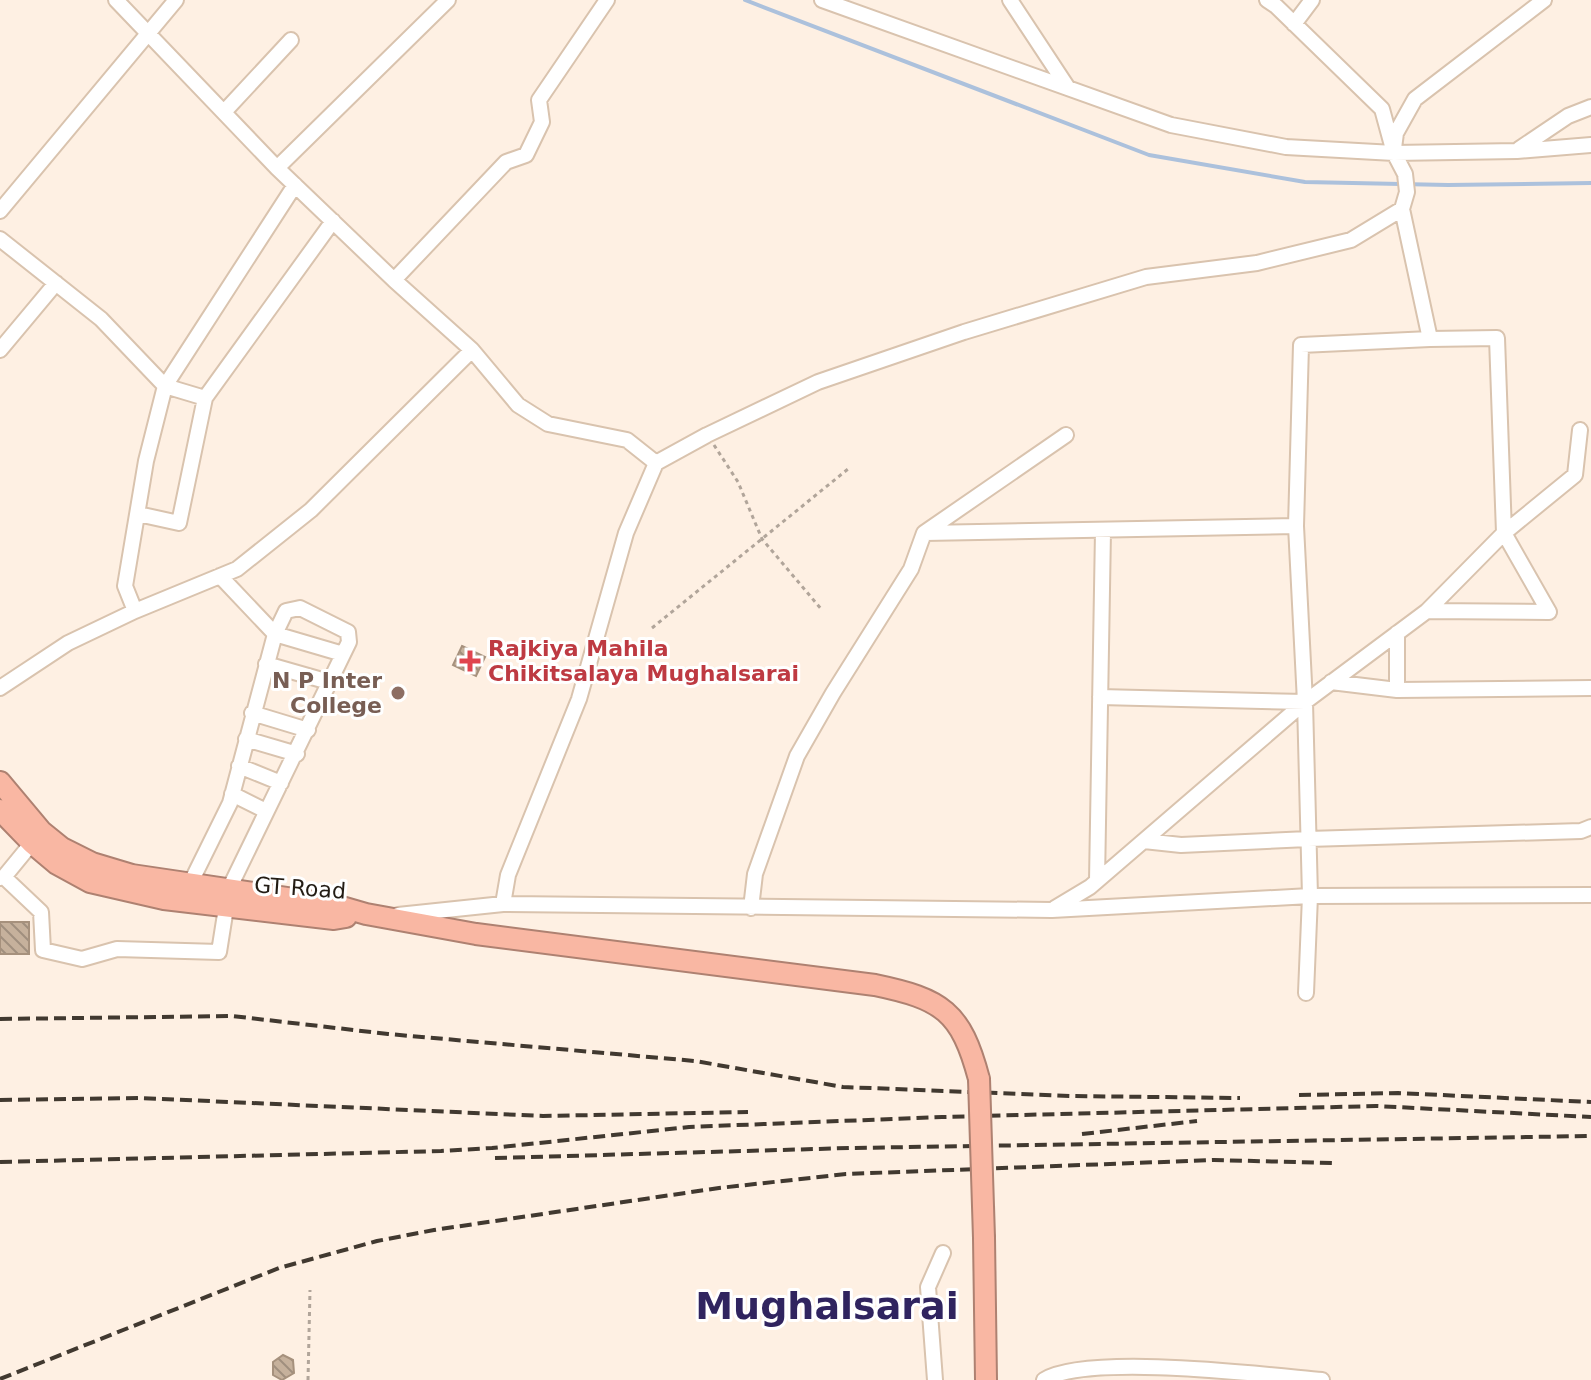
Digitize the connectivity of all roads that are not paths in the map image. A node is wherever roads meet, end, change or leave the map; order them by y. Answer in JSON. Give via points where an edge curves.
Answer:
{"nodes":[{"id":1,"x":116,"y":0,"type":"edge"},
{"id":2,"x":176,"y":0,"type":"edge"},
{"id":3,"x":448,"y":0,"type":"edge"},
{"id":4,"x":607,"y":0,"type":"edge"},
{"id":5,"x":822,"y":0,"type":"edge"},
{"id":6,"x":1010,"y":0,"type":"edge"},
{"id":7,"x":1267,"y":0,"type":"edge"},
{"id":8,"x":1312,"y":0,"type":"edge"},
{"id":9,"x":1544,"y":0,"type":"edge"},
{"id":10,"x":1294,"y":24,"type":"junction"},
{"id":11,"x":149,"y":34,"type":"junction"},
{"id":12,"x":291,"y":40,"type":"dead end"},
{"id":13,"x":1068,"y":88,"type":"junction"},
{"id":14,"x":1591,"y":107,"type":"edge"},
{"id":15,"x":224,"y":112,"type":"junction"},
{"id":16,"x":1591,"y":145,"type":"edge"},
{"id":17,"x":1517,"y":151,"type":"junction"},
{"id":18,"x":1394,"y":153,"type":"junction"},
{"id":19,"x":277,"y":168,"type":"junction"},
{"id":20,"x":295,"y":185,"type":"junction"},
{"id":21,"x":1402,"y":209,"type":"junction"},
{"id":22,"x":0,"y":211,"type":"edge"},
{"id":23,"x":333,"y":221,"type":"junction"},
{"id":24,"x":0,"y":239,"type":"edge"},
{"id":25,"x":394,"y":280,"type":"junction"},
{"id":26,"x":56,"y":283,"type":"junction"},
{"id":27,"x":1430,"y":339,"type":"junction"},
{"id":28,"x":0,"y":350,"type":"edge"},
{"id":29,"x":472,"y":350,"type":"junction"},
{"id":30,"x":165,"y":386,"type":"junction"},
{"id":31,"x":205,"y":398,"type":"junction"},
{"id":32,"x":1580,"y":430,"type":"dead end"},
{"id":33,"x":1066,"y":435,"type":"dead end"},
{"id":34,"x":656,"y":463,"type":"junction"},
{"id":35,"x":138,"y":514,"type":"junction"},
{"id":36,"x":1296,"y":526,"type":"junction"},
{"id":37,"x":1103,"y":531,"type":"junction"},
{"id":38,"x":924,"y":533,"type":"junction"},
{"id":39,"x":1504,"y":533,"type":"junction"},
{"id":40,"x":220,"y":576,"type":"junction"},
{"id":41,"x":135,"y":611,"type":"junction"},
{"id":42,"x":1427,"y":611,"type":"junction"},
{"id":43,"x":1397,"y":633,"type":"junction"},
{"id":44,"x":275,"y":634,"type":"junction"},
{"id":45,"x":343,"y":654,"type":"junction"},
{"id":46,"x":266,"y":664,"type":"junction"},
{"id":47,"x":329,"y":682,"type":"junction"},
{"id":48,"x":1331,"y":682,"type":"junction"},
{"id":49,"x":0,"y":688,"type":"edge"},
{"id":50,"x":1591,"y":688,"type":"edge"},
{"id":51,"x":1397,"y":690,"type":"junction"},
{"id":52,"x":1100,"y":697,"type":"junction"},
{"id":53,"x":1305,"y":702,"type":"junction"},
{"id":54,"x":252,"y":713,"type":"junction"},
{"id":55,"x":308,"y":730,"type":"junction"},
{"id":56,"x":246,"y":739,"type":"junction"},
{"id":57,"x":297,"y":754,"type":"junction"},
{"id":58,"x":239,"y":766,"type":"junction"},
{"id":59,"x":0,"y":782,"type":"edge"},
{"id":60,"x":281,"y":783,"type":"junction"},
{"id":61,"x":232,"y":794,"type":"junction"},
{"id":62,"x":0,"y":810,"type":"edge"},
{"id":63,"x":266,"y":811,"type":"junction"},
{"id":64,"x":1591,"y":827,"type":"edge"},
{"id":65,"x":36,"y":837,"type":"junction"},
{"id":66,"x":1308,"y":839,"type":"junction"},
{"id":67,"x":1144,"y":841,"type":"junction"},
{"id":68,"x":2,"y":877,"type":"edge"},
{"id":69,"x":1097,"y":881,"type":"junction"},
{"id":70,"x":190,"y":884,"type":"junction"},
{"id":71,"x":1591,"y":895,"type":"edge"},
{"id":72,"x":1310,"y":896,"type":"junction"},
{"id":73,"x":227,"y":898,"type":"junction"},
{"id":74,"x":503,"y":904,"type":"junction"},
{"id":75,"x":751,"y":908,"type":"junction"},
{"id":76,"x":1052,"y":910,"type":"junction"},
{"id":77,"x":376,"y":915,"type":"junction"},
{"id":78,"x":1306,"y":993,"type":"dead end"},
{"id":79,"x":943,"y":1253,"type":"dead end"},
{"id":80,"x":935,"y":1380,"type":"edge"},
{"id":81,"x":986,"y":1380,"type":"edge"},
{"id":82,"x":1044,"y":1380,"type":"edge"},
{"id":83,"x":1322,"y":1380,"type":"edge"}],
"edges":[{"from":1,"to":11,"type":"street"},
{"from":2,"to":11,"type":"street"},
{"from":3,"to":19,"type":"street"},
{"from":4,"to":25,"type":"street","via":[[539,100],[542,122],[526,155],[506,162]]},
{"from":5,"to":13,"type":"street"},
{"from":6,"to":13,"type":"street"},
{"from":7,"to":10,"type":"street"},
{"from":8,"to":10,"type":"street"},
{"from":9,"to":18,"type":"street","via":[[1415,99],[1396,133]]},
{"from":10,"to":18,"type":"street","via":[[1382,109]]},
{"from":11,"to":15,"type":"street"},
{"from":11,"to":22,"type":"street"},
{"from":12,"to":15,"type":"street"},
{"from":13,"to":18,"type":"street","via":[[1185,128],[1286,147]]},
{"from":14,"to":17,"type":"street","via":[[1568,116]]},
{"from":15,"to":19,"type":"street"},
{"from":16,"to":17,"type":"street"},
{"from":17,"to":18,"type":"street"},
{"from":18,"to":21,"type":"street","via":[[1406,185]]},
{"from":19,"to":20,"type":"street"},
{"from":20,"to":23,"type":"street"},
{"from":20,"to":30,"type":"street"},
{"from":21,"to":27,"type":"street"},
{"from":21,"to":34,"type":"street","via":[[1351,240],[1257,263],[1146,277],[964,332],[818,382]]},
{"from":23,"to":25,"type":"street"},
{"from":23,"to":31,"type":"street"},
{"from":24,"to":26,"type":"street"},
{"from":25,"to":29,"type":"street"},
{"from":26,"to":28,"type":"street"},
{"from":26,"to":30,"type":"street","via":[[101,319]]},
{"from":27,"to":36,"type":"street","via":[[1301,345]]},
{"from":27,"to":39,"type":"street","via":[[1497,338]]},
{"from":29,"to":34,"type":"street","via":[[518,405],[548,424],[627,440]]},
{"from":29,"to":40,"type":"street","via":[[311,510],[237,569]]},
{"from":30,"to":31,"type":"street"},
{"from":30,"to":35,"type":"street"},
{"from":31,"to":35,"type":"street","via":[[179,523]]},
{"from":32,"to":39,"type":"street","via":[[1575,475]]},
{"from":33,"to":38,"type":"street"},
{"from":34,"to":74,"type":"street","via":[[626,533],[579,699],[508,875]]},
{"from":35,"to":41,"type":"street","via":[[125,586]]},
{"from":36,"to":37,"type":"street"},
{"from":36,"to":53,"type":"street"},
{"from":37,"to":38,"type":"street"},
{"from":37,"to":52,"type":"street"},
{"from":38,"to":75,"type":"street","via":[[911,569],[797,756],[755,874]]},
{"from":39,"to":42,"type":"street"},
{"from":39,"to":42,"type":"street","via":[[1549,612]]},
{"from":40,"to":41,"type":"street"},
{"from":40,"to":44,"type":"street"},
{"from":41,"to":49,"type":"street","via":[[68,643]]},
{"from":42,"to":43,"type":"street"},
{"from":43,"to":48,"type":"street"},
{"from":43,"to":51,"type":"street"},
{"from":44,"to":45,"type":"street"},
{"from":44,"to":45,"type":"street","via":[[286,611],[300,608],[348,632]]},
{"from":44,"to":46,"type":"street"},
{"from":45,"to":47,"type":"street"},
{"from":46,"to":47,"type":"street"},
{"from":46,"to":54,"type":"street"},
{"from":47,"to":55,"type":"street"},
{"from":48,"to":51,"type":"street"},
{"from":48,"to":53,"type":"street"},
{"from":50,"to":51,"type":"street"},
{"from":52,"to":53,"type":"street"},
{"from":52,"to":69,"type":"street"},
{"from":53,"to":66,"type":"street"},
{"from":53,"to":67,"type":"street"},
{"from":54,"to":55,"type":"street"},
{"from":54,"to":56,"type":"street"},
{"from":55,"to":57,"type":"street"},
{"from":56,"to":57,"type":"street"},
{"from":56,"to":58,"type":"street"},
{"from":57,"to":60,"type":"street"},
{"from":58,"to":60,"type":"street"},
{"from":58,"to":61,"type":"street"},
{"from":59,"to":65,"type":"highway","name":"GT Road"},
{"from":60,"to":63,"type":"street"},
{"from":61,"to":63,"type":"street"},
{"from":61,"to":70,"type":"street"},
{"from":62,"to":65,"type":"highway","name":"GT Road"},
{"from":63,"to":73,"type":"street"},
{"from":64,"to":66,"type":"street"},
{"from":65,"to":68,"type":"street"},
{"from":65,"to":70,"type":"highway","name":"GT Road","via":[[92,863]]},
{"from":65,"to":73,"type":"highway","name":"GT Road","via":[[57,864],[90,882],[164,899]]},
{"from":66,"to":67,"type":"street","via":[[1181,845]]},
{"from":66,"to":72,"type":"street"},
{"from":67,"to":69,"type":"street"},
{"from":68,"to":73,"type":"street","via":[[41,912],[43,950],[82,959],[117,949],[219,952]]},
{"from":69,"to":76,"type":"street"},
{"from":70,"to":73,"type":"highway","name":"GT Road"},
{"from":71,"to":72,"type":"street"},
{"from":72,"to":76,"type":"street"},
{"from":72,"to":78,"type":"street"},
{"from":73,"to":77,"type":"highway","name":"GT Road","via":[[335,905]]},
{"from":74,"to":75,"type":"street"},
{"from":74,"to":77,"type":"street"},
{"from":75,"to":76,"type":"street"},
{"from":77,"to":81,"type":"highway","name":"GT Road","bridge":true,"via":[[476,934],[905,991],[932,1000],[951,1015],[972,1052],[979,1079]]},
{"from":79,"to":80,"type":"street","via":[[928,1287]]},
{"from":82,"to":83,"type":"street","via":[[1072,1370],[1115,1366]]}]}
